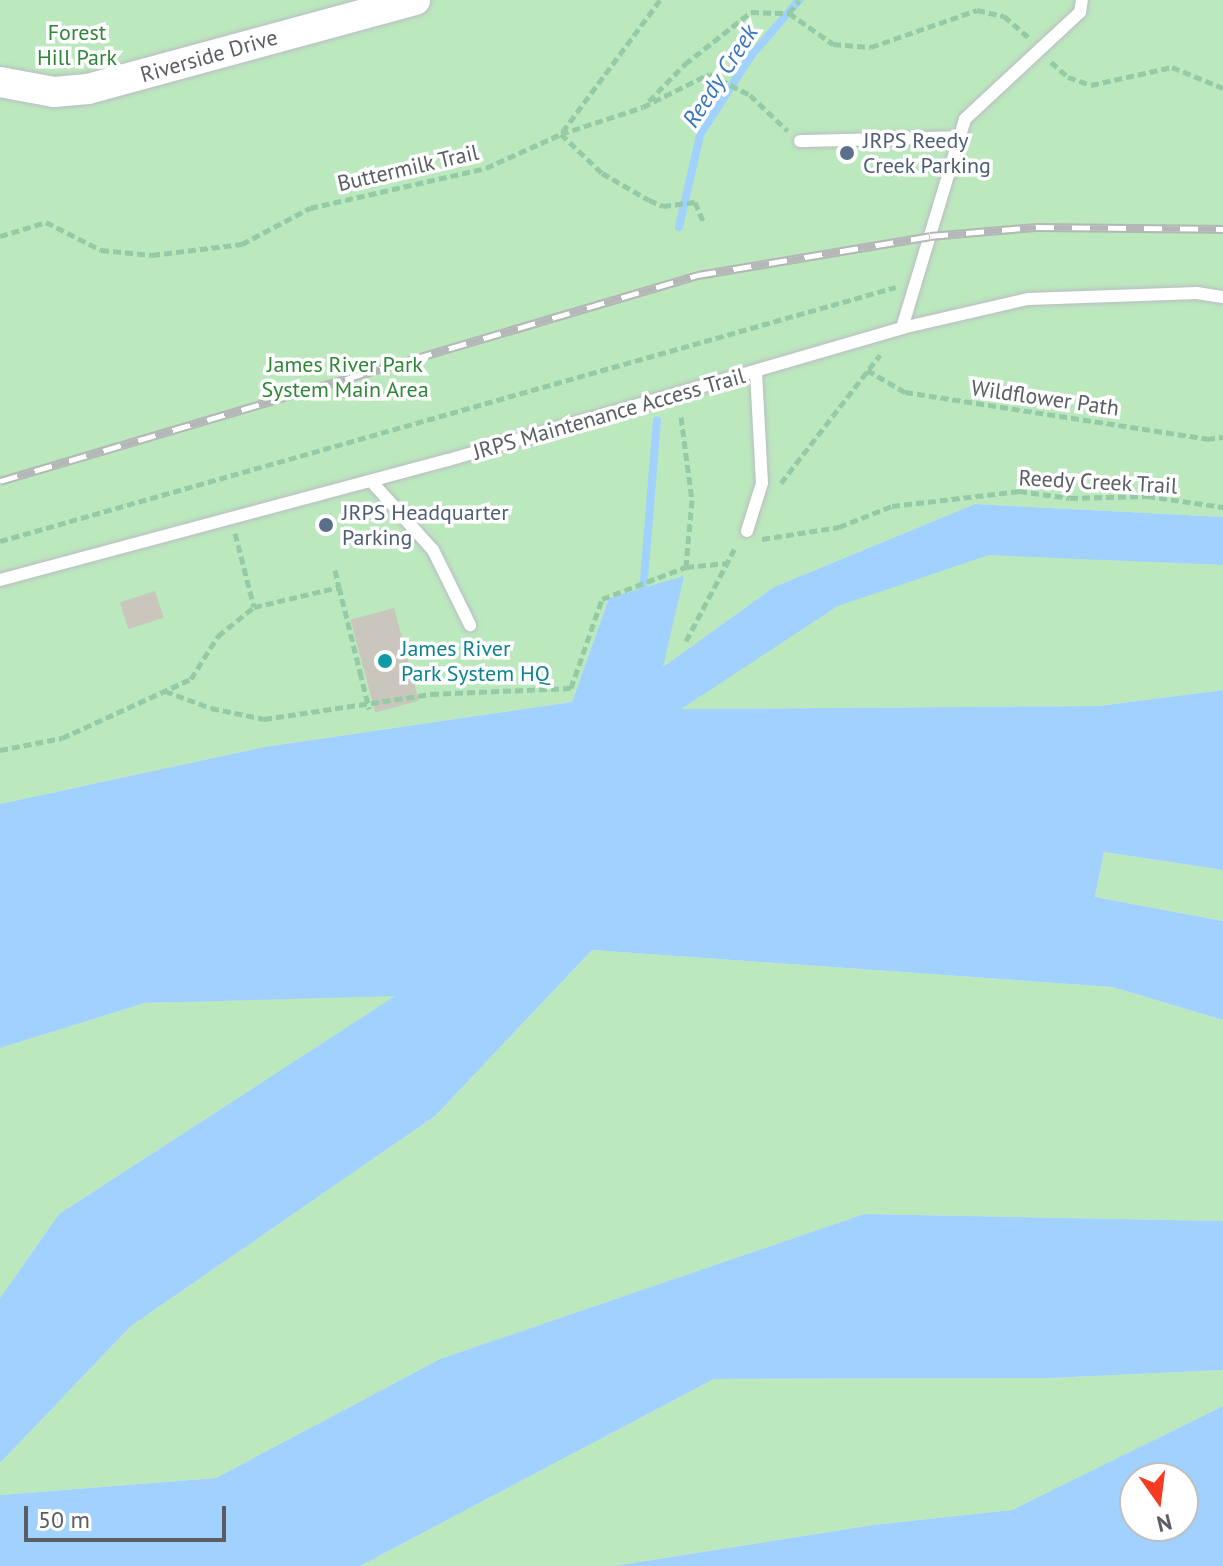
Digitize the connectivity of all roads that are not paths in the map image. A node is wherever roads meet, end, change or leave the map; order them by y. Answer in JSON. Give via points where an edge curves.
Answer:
{"nodes":[{"id":1,"x":415,"y":0,"type":"edge"},
{"id":2,"x":1082,"y":0,"type":"edge"},
{"id":3,"x":0,"y":82,"type":"edge"},
{"id":4,"x":960,"y":137,"type":"junction"},
{"id":5,"x":800,"y":141,"type":"road end"},
{"id":6,"x":1223,"y":297,"type":"edge"},
{"id":7,"x":902,"y":328,"type":"junction"},
{"id":8,"x":756,"y":373,"type":"junction"},
{"id":9,"x":371,"y":481,"type":"junction"},
{"id":10,"x":747,"y":531,"type":"dead end"},
{"id":11,"x":0,"y":580,"type":"edge"},
{"id":12,"x":470,"y":625,"type":"dead end"}],
"edges":[{"from":1,"to":3,"type":"street","name":"Riverside Drive","via":[[88,89],[54,92]]},
{"from":2,"to":4,"type":"lane","via":[[1080,12],[965,119]]},
{"from":4,"to":5,"type":"lane"},
{"from":4,"to":7,"type":"lane"},
{"from":6,"to":7,"type":"lane","name":"JRPS Maintenance Access Trail","via":[[1197,293],[1028,299]]},
{"from":7,"to":8,"type":"lane","name":"JRPS Maintenance Access Trail"},
{"from":8,"to":9,"type":"lane","name":"JRPS Maintenance Access Trail"},
{"from":8,"to":10,"type":"lane","via":[[762,483]]},
{"from":9,"to":11,"type":"lane","name":"JRPS Maintenance Access Trail"},
{"from":9,"to":12,"type":"lane","via":[[433,550]]}]}
